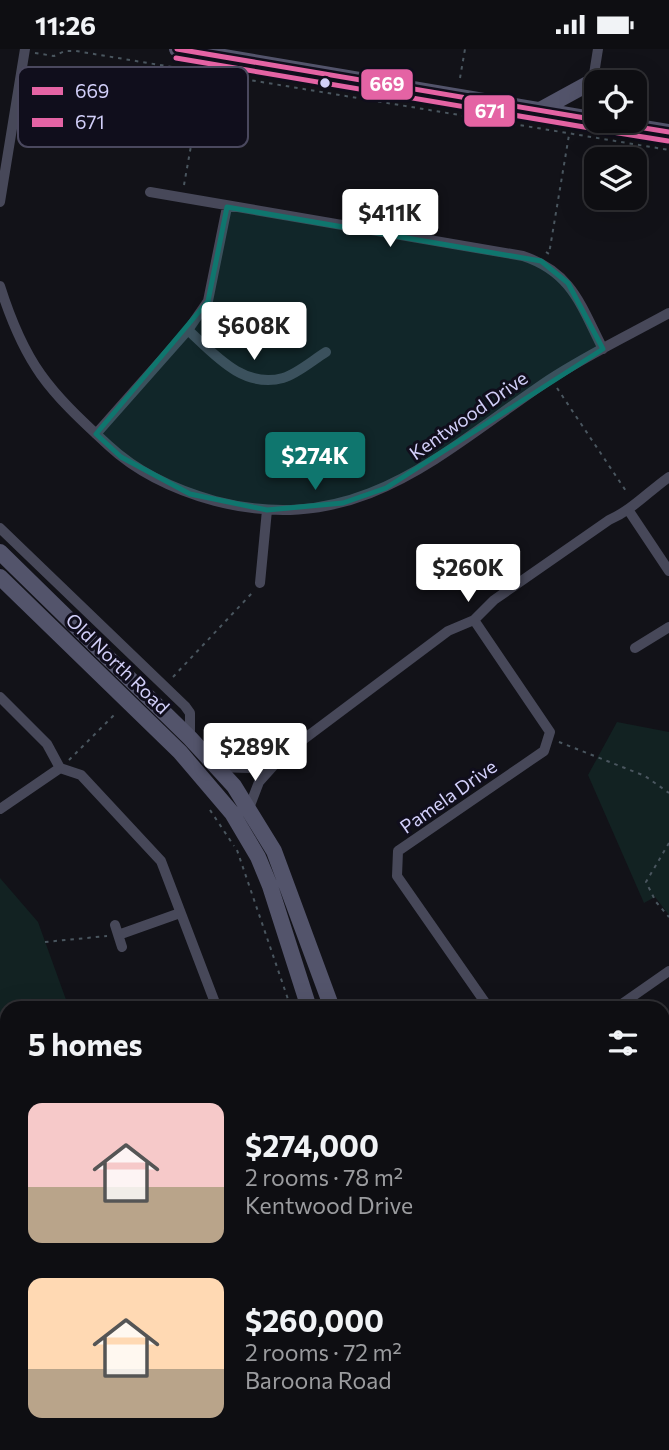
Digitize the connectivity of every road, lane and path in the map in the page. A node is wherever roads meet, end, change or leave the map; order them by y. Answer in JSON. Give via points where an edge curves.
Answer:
{"nodes":[{"id":1,"x":465,"y":49,"type":"edge"},
{"id":2,"x":598,"y":49,"type":"edge"},
{"id":3,"x":25,"y":50,"type":"edge"},
{"id":4,"x":186,"y":50,"type":"edge"},
{"id":5,"x":233,"y":54,"type":"edge"},
{"id":6,"x":174,"y":67,"type":"edge"},
{"id":7,"x":595,"y":70,"type":"edge"},
{"id":8,"x":460,"y":78,"type":"dead end"},
{"id":9,"x":248,"y":79,"type":"edge"},
{"id":10,"x":584,"y":86,"type":"edge"},
{"id":11,"x":18,"y":93,"type":"edge"},
{"id":12,"x":540,"y":110,"type":"junction"},
{"id":13,"x":584,"y":118,"type":"edge"},
{"id":14,"x":647,"y":128,"type":"edge"},
{"id":15,"x":669,"y":132,"type":"edge"},
{"id":16,"x":569,"y":134,"type":"junction"},
{"id":17,"x":190,"y":147,"type":"edge"},
{"id":18,"x":669,"y":150,"type":"edge"},
{"id":19,"x":150,"y":192,"type":"dead end"},
{"id":20,"x":181,"y":198,"type":"junction"},
{"id":21,"x":0,"y":202,"type":"edge"},
{"id":22,"x":227,"y":207,"type":"junction"},
{"id":23,"x":544,"y":255,"type":"dead end"},
{"id":24,"x":0,"y":286,"type":"edge"},
{"id":25,"x":669,"y":313,"type":"edge"},
{"id":26,"x":188,"y":330,"type":"junction"},
{"id":27,"x":603,"y":349,"type":"junction"},
{"id":28,"x":326,"y":352,"type":"dead end"},
{"id":29,"x":551,"y":379,"type":"junction"},
{"id":30,"x":96,"y":434,"type":"junction"},
{"id":31,"x":669,"y":477,"type":"edge"},
{"id":32,"x":632,"y":507,"type":"junction"},
{"id":33,"x":267,"y":510,"type":"junction"},
{"id":34,"x":0,"y":528,"type":"edge"},
{"id":35,"x":0,"y":552,"type":"edge"},
{"id":36,"x":669,"y":571,"type":"edge"},
{"id":37,"x":0,"y":576,"type":"edge"},
{"id":38,"x":260,"y":583,"type":"joint"},
{"id":39,"x":474,"y":621,"type":"junction"},
{"id":40,"x":669,"y":627,"type":"edge"},
{"id":41,"x":635,"y":648,"type":"dead end"},
{"id":42,"x":163,"y":688,"type":"junction"},
{"id":43,"x":0,"y":697,"type":"edge"},
{"id":44,"x":118,"y":712,"type":"dead end"},
{"id":45,"x":190,"y":738,"type":"junction"},
{"id":46,"x":547,"y":739,"type":"junction"},
{"id":47,"x":284,"y":754,"type":"junction"},
{"id":48,"x":218,"y":767,"type":"junction"},
{"id":49,"x":60,"y":768,"type":"junction"},
{"id":50,"x":669,"y":793,"type":"edge"},
{"id":51,"x":249,"y":808,"type":"junction"},
{"id":52,"x":0,"y":809,"type":"edge"},
{"id":53,"x":210,"y":810,"type":"dead end"},
{"id":54,"x":669,"y":843,"type":"edge"},
{"id":55,"x":180,"y":913,"type":"junction"},
{"id":56,"x":669,"y":917,"type":"edge"},
{"id":57,"x":118,"y":930,"type":"junction"},
{"id":58,"x":45,"y":942,"type":"dead end"},
{"id":59,"x":122,"y":947,"type":"dead end"},
{"id":60,"x":669,"y":971,"type":"edge"},
{"id":61,"x":214,"y":1001,"type":"edge"},
{"id":62,"x":289,"y":1001,"type":"edge"},
{"id":63,"x":307,"y":1001,"type":"edge"},
{"id":64,"x":329,"y":1001,"type":"edge"},
{"id":65,"x":484,"y":1001,"type":"edge"},
{"id":66,"x":626,"y":1001,"type":"edge"}],
"edges":[{"from":1,"to":8,"type":"path"},
{"from":2,"to":7,"type":"street"},
{"from":3,"to":6,"type":"path","via":[[54,56],[76,51]]},
{"from":4,"to":5,"type":"main road"},
{"from":5,"to":12,"type":"main road"},
{"from":9,"to":16,"type":"path"},
{"from":10,"to":12,"type":"main road"},
{"from":11,"to":21,"type":"street"},
{"from":12,"to":13,"type":"main road"},
{"from":14,"to":15,"type":"main road"},
{"from":16,"to":18,"type":"path"},
{"from":16,"to":23,"type":"path","via":[[548,254]]},
{"from":17,"to":20,"type":"path"},
{"from":19,"to":20,"type":"street"},
{"from":20,"to":22,"type":"street"},
{"from":22,"to":26,"type":"street","via":[[208,301]]},
{"from":22,"to":27,"type":"street","via":[[541,261],[569,283]]},
{"from":24,"to":30,"type":"street","name":"Kentwood Drive","via":[[15,334],[34,368],[60,401]]},
{"from":25,"to":27,"type":"street","name":"Kentwood Drive"},
{"from":26,"to":28,"type":"street","via":[[228,367],[253,379],[283,378]]},
{"from":26,"to":30,"type":"street"},
{"from":27,"to":29,"type":"street","name":"Kentwood Drive"},
{"from":29,"to":32,"type":"path"},
{"from":29,"to":33,"type":"street","name":"Kentwood Drive","via":[[425,467],[386,488],[343,503]]},
{"from":30,"to":33,"type":"street","name":"Kentwood Drive","via":[[132,464],[190,494]]},
{"from":31,"to":32,"type":"street"},
{"from":32,"to":36,"type":"street"},
{"from":32,"to":39,"type":"street","via":[[504,592]]},
{"from":33,"to":38,"type":"street"},
{"from":34,"to":42,"type":"street","name":"Old North Road"},
{"from":35,"to":45,"type":"main road","name":"Old North Road"},
{"from":37,"to":63,"type":"main road","name":"Old North Road","via":[[187,759],[232,813],[270,886]]},
{"from":38,"to":42,"type":"path"},
{"from":39,"to":46,"type":"street","via":[[550,732]]},
{"from":39,"to":47,"type":"street","via":[[448,631]]},
{"from":40,"to":41,"type":"street"},
{"from":42,"to":45,"type":"street","name":"Old North Road","via":[[190,713]]},
{"from":43,"to":49,"type":"street","via":[[47,744]]},
{"from":44,"to":49,"type":"path"},
{"from":45,"to":48,"type":"main road","name":"Old North Road"},
{"from":46,"to":50,"type":"path","via":[[645,776]]},
{"from":46,"to":65,"type":"street","name":"Pamela Drive","via":[[544,751],[398,851],[397,876]]},
{"from":47,"to":48,"type":"street","via":[[249,768]]},
{"from":47,"to":51,"type":"street","via":[[259,782]]},
{"from":48,"to":51,"type":"main road","name":"Old North Road"},
{"from":49,"to":52,"type":"street"},
{"from":49,"to":55,"type":"street","via":[[81,775],[142,838],[161,862]]},
{"from":51,"to":64,"type":"main road","name":"Old North Road","via":[[282,871]]},
{"from":53,"to":62,"type":"path","via":[[237,850]]},
{"from":54,"to":56,"type":"path","via":[[646,882]]},
{"from":55,"to":57,"type":"street"},
{"from":55,"to":61,"type":"street"},
{"from":57,"to":58,"type":"path"},
{"from":57,"to":59,"type":"street"},
{"from":60,"to":66,"type":"street"}]}
